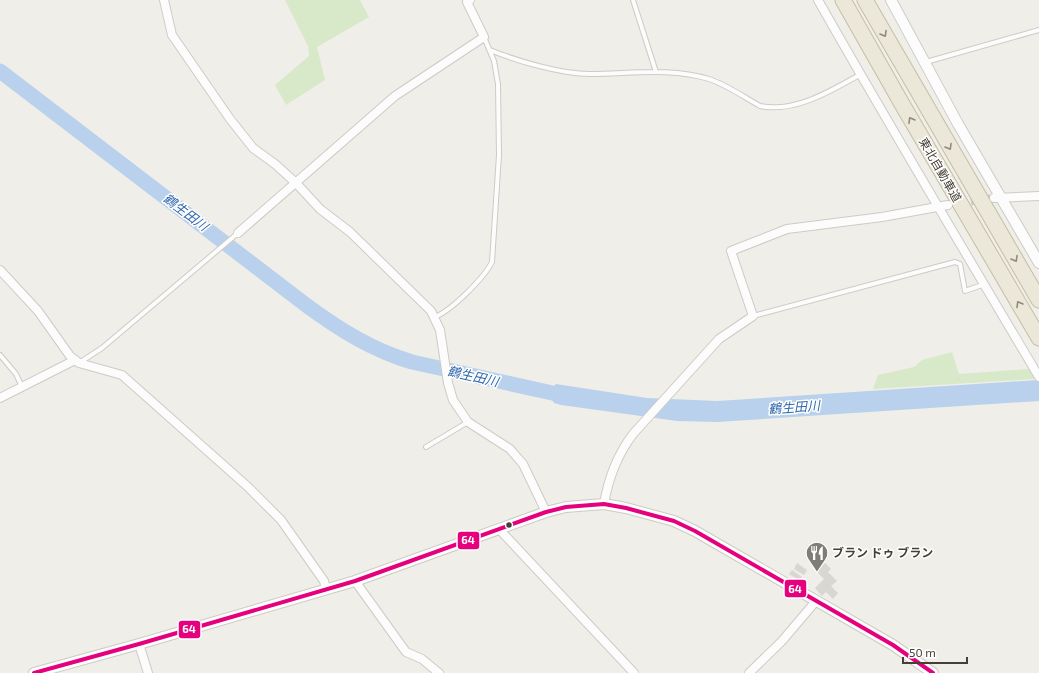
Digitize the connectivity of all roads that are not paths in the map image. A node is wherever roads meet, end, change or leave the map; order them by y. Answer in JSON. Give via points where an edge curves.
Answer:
{"nodes":[{"id":1,"x":164,"y":0,"type":"edge"},
{"id":2,"x":633,"y":0,"type":"edge"},
{"id":3,"x":818,"y":0,"type":"edge"},
{"id":4,"x":843,"y":0,"type":"edge"},
{"id":5,"x":865,"y":0,"type":"edge"},
{"id":6,"x":891,"y":0,"type":"edge"},
{"id":7,"x":467,"y":1,"type":"edge"},
{"id":8,"x":1039,"y":30,"type":"edge"},
{"id":9,"x":484,"y":37,"type":"junction"},
{"id":10,"x":490,"y":50,"type":"junction"},
{"id":11,"x":924,"y":63,"type":"junction"},
{"id":12,"x":656,"y":72,"type":"junction"},
{"id":13,"x":861,"y":74,"type":"junction"},
{"id":14,"x":296,"y":183,"type":"junction"},
{"id":15,"x":1039,"y":196,"type":"edge"},
{"id":16,"x":998,"y":198,"type":"junction"},
{"id":17,"x":948,"y":205,"type":"dead end"},
{"id":18,"x":937,"y":207,"type":"junction"},
{"id":19,"x":234,"y":235,"type":"joint"},
{"id":20,"x":1039,"y":263,"type":"edge"},
{"id":21,"x":0,"y":270,"type":"edge"},
{"id":22,"x":985,"y":284,"type":"junction"},
{"id":23,"x":1039,"y":300,"type":"edge"},
{"id":24,"x":753,"y":316,"type":"junction"},
{"id":25,"x":435,"y":317,"type":"junction"},
{"id":26,"x":1039,"y":338,"type":"edge"},
{"id":27,"x":0,"y":355,"type":"edge"},
{"id":28,"x":77,"y":362,"type":"junction"},
{"id":29,"x":1038,"y":376,"type":"edge"},
{"id":30,"x":22,"y":388,"type":"junction"},
{"id":31,"x":0,"y":398,"type":"edge"},
{"id":32,"x":468,"y":422,"type":"junction"},
{"id":33,"x":426,"y":447,"type":"dead end"},
{"id":34,"x":604,"y":504,"type":"junction"},
{"id":35,"x":546,"y":512,"type":"junction"},
{"id":36,"x":499,"y":529,"type":"junction"},
{"id":37,"x":355,"y":581,"type":"junction"},
{"id":38,"x":326,"y":589,"type":"junction"},
{"id":39,"x":816,"y":601,"type":"junction"},
{"id":40,"x":140,"y":644,"type":"junction"},
{"id":41,"x":34,"y":673,"type":"edge"},
{"id":42,"x":148,"y":673,"type":"edge"},
{"id":43,"x":439,"y":673,"type":"edge"},
{"id":44,"x":634,"y":673,"type":"edge"},
{"id":45,"x":749,"y":673,"type":"edge"},
{"id":46,"x":933,"y":673,"type":"edge"}],
"edges":[{"from":1,"to":14,"type":"street","via":[[172,35],[230,119],[253,148],[276,164]]},
{"from":2,"to":12,"type":"lane"},
{"from":3,"to":13,"type":"street"},
{"from":26,"to":4,"type":"highway","name":"東北自動車道","one_way":true},
{"from":5,"to":23,"type":"highway","name":"東北自動車道","one_way":true},
{"from":6,"to":11,"type":"street"},
{"from":7,"to":9,"type":"street"},
{"from":8,"to":11,"type":"lane"},
{"from":9,"to":10,"type":"lane"},
{"from":9,"to":14,"type":"street","via":[[395,96]]},
{"from":10,"to":12,"type":"lane","via":[[508,57],[571,72]]},
{"from":10,"to":25,"type":"lane","via":[[498,84],[499,129],[492,262],[484,275],[446,311]]},
{"from":11,"to":16,"type":"street"},
{"from":12,"to":13,"type":"lane","via":[[708,79],[760,106],[769,108],[814,99]]},
{"from":13,"to":18,"type":"street"},
{"from":14,"to":19,"type":"street"},
{"from":14,"to":25,"type":"street","via":[[320,209],[350,232],[426,305]]},
{"from":15,"to":16,"type":"street"},
{"from":16,"to":20,"type":"street"},
{"from":17,"to":18,"type":"street"},
{"from":18,"to":22,"type":"street"},
{"from":18,"to":24,"type":"street","via":[[787,229],[731,251]]},
{"from":19,"to":28,"type":"lane","via":[[102,348]]},
{"from":21,"to":28,"type":"street","via":[[38,312],[64,349]]},
{"from":22,"to":24,"type":"lane","via":[[965,291],[960,264],[955,262]]},
{"from":22,"to":29,"type":"street"},
{"from":24,"to":34,"type":"street","via":[[719,339],[633,434],[622,451],[610,479]]},
{"from":25,"to":32,"type":"street","via":[[440,330],[453,400]]},
{"from":27,"to":30,"type":"lane","via":[[16,374]]},
{"from":28,"to":30,"type":"street"},
{"from":28,"to":38,"type":"street","via":[[122,375],[247,486],[281,520],[324,581]]},
{"from":30,"to":31,"type":"street"},
{"from":32,"to":33,"type":"lane"},
{"from":32,"to":35,"type":"street","via":[[510,449],[523,464]]},
{"from":34,"to":35,"type":"street","via":[[566,507]]},
{"from":34,"to":39,"type":"street","via":[[649,513],[694,531]]},
{"from":35,"to":36,"type":"street"},
{"from":36,"to":37,"type":"street"},
{"from":36,"to":44,"type":"street"},
{"from":37,"to":38,"type":"street"},
{"from":37,"to":43,"type":"street","via":[[406,652],[425,661]]},
{"from":38,"to":40,"type":"street"},
{"from":39,"to":45,"type":"street","via":[[782,641]]},
{"from":39,"to":46,"type":"street","via":[[893,645]]},
{"from":40,"to":41,"type":"street"},
{"from":40,"to":42,"type":"street"}]}
